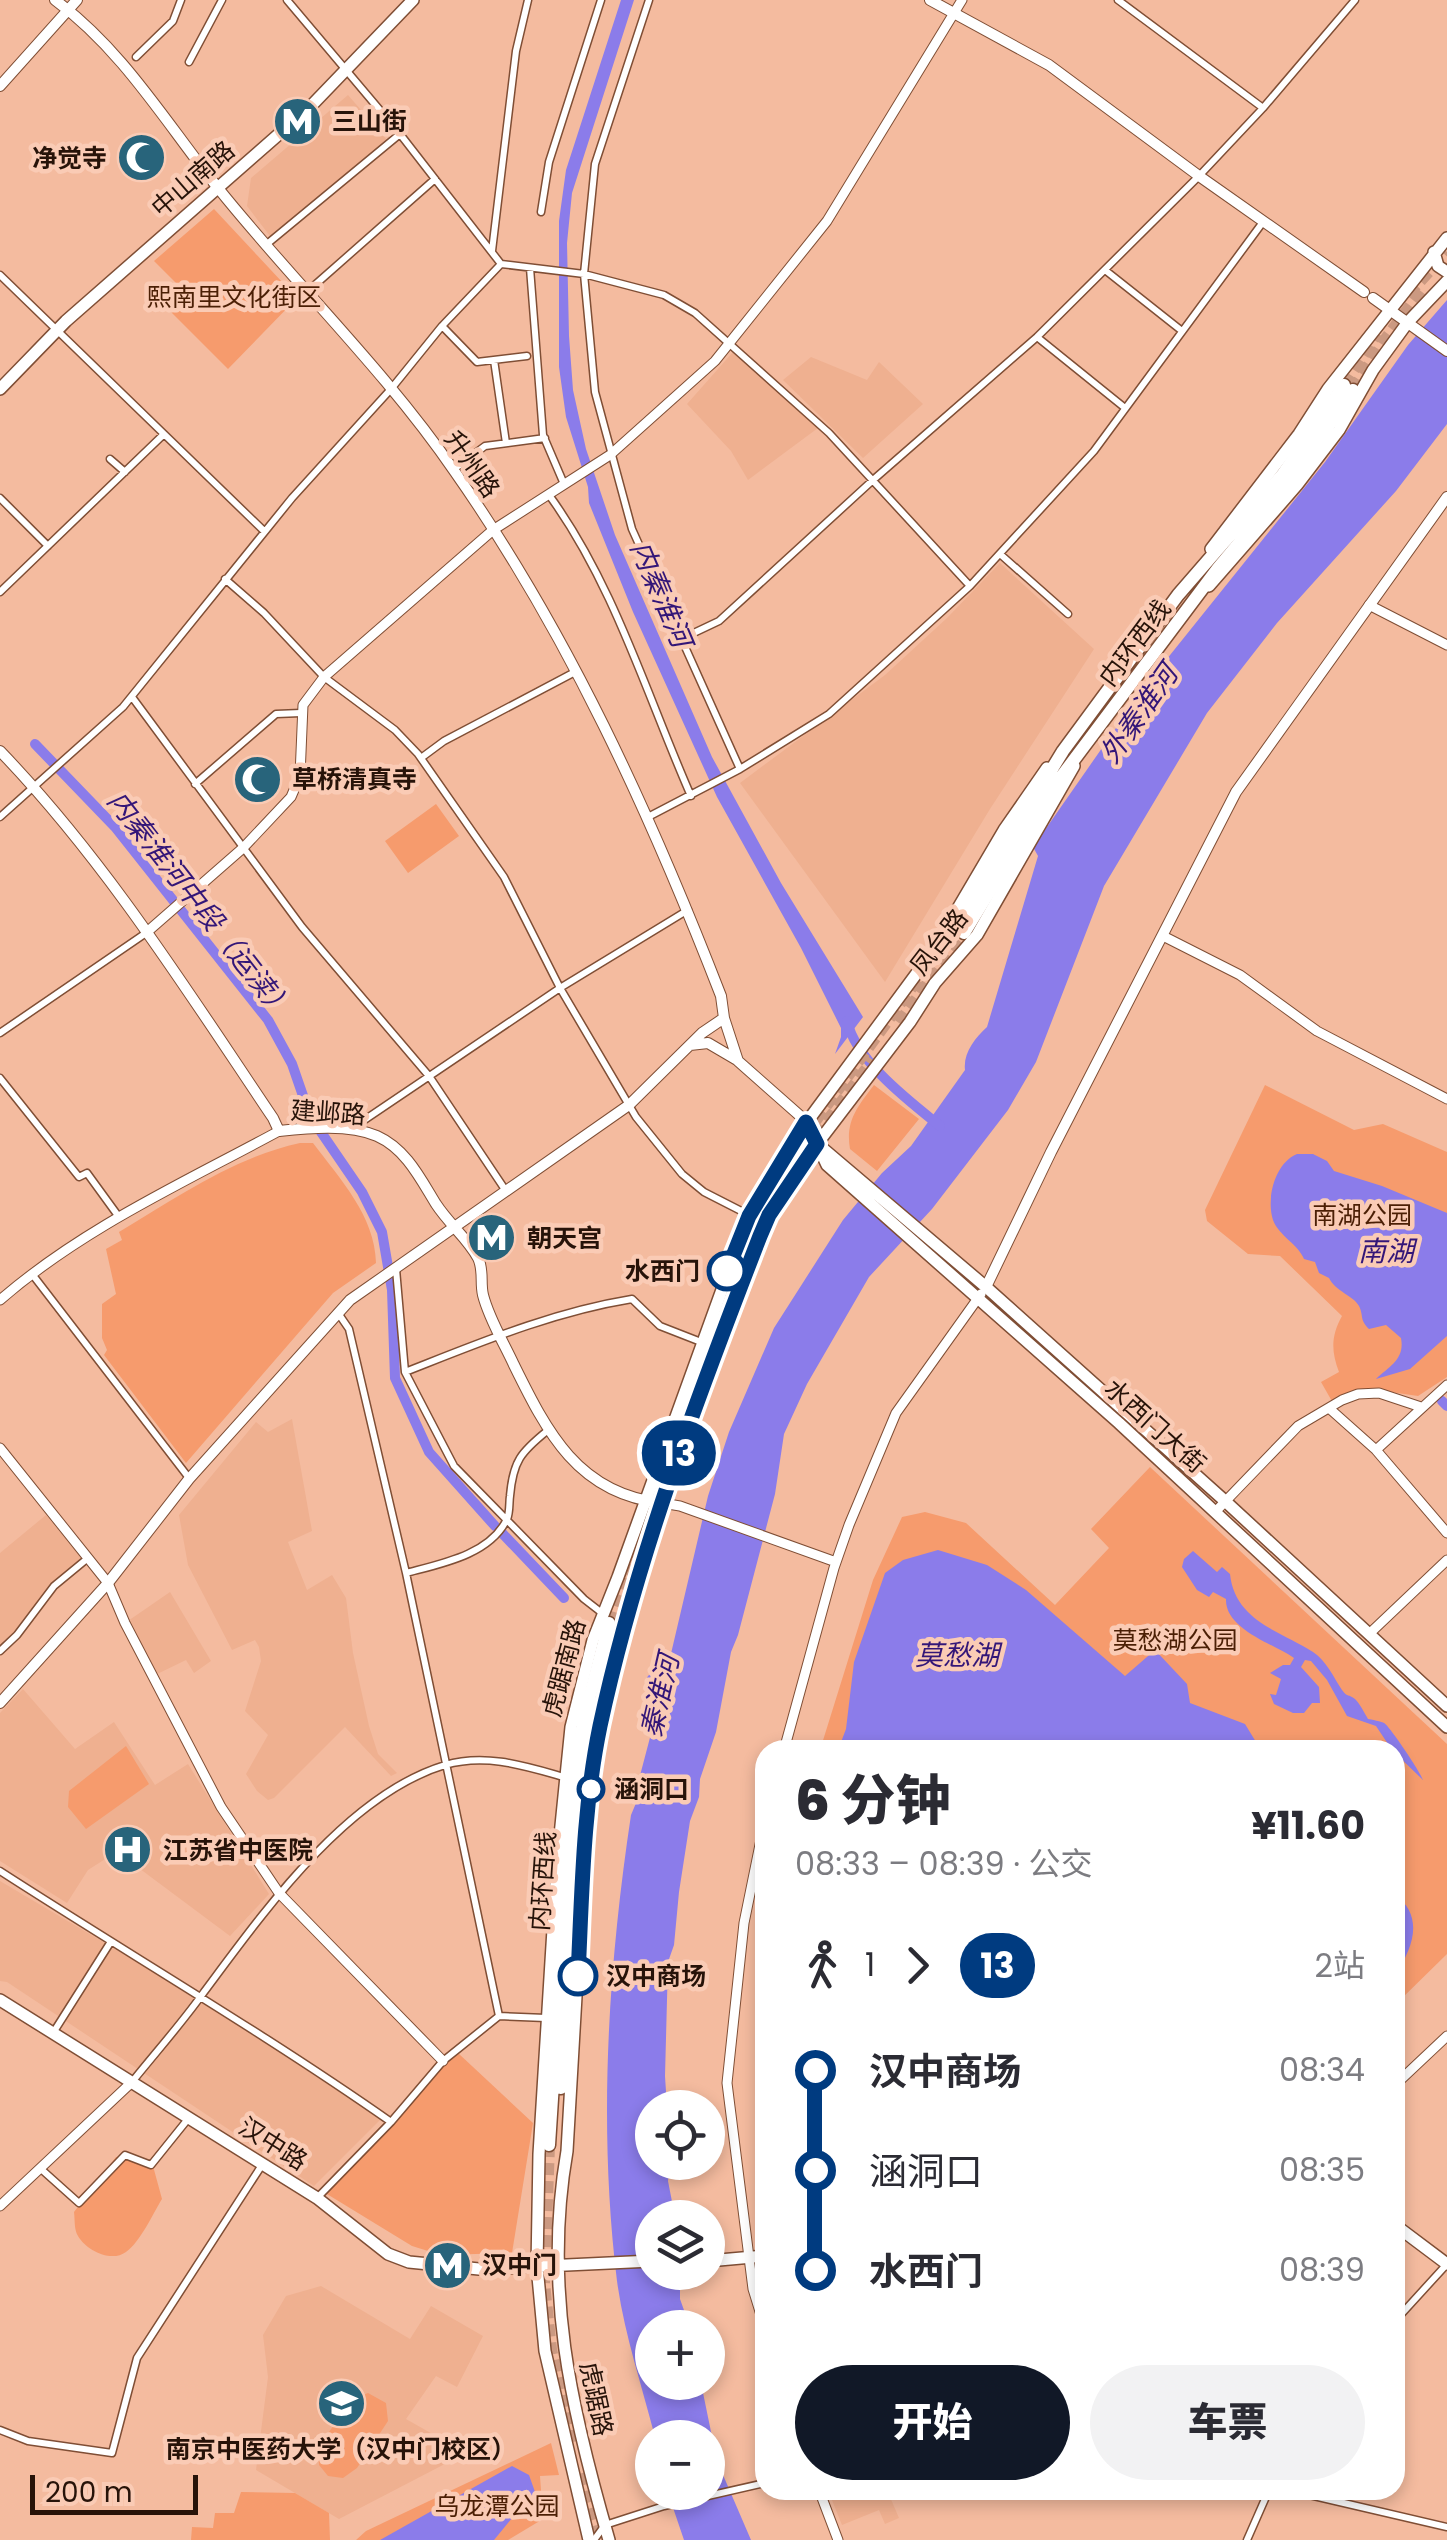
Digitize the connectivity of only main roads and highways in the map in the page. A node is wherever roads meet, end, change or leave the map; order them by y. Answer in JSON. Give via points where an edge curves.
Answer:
{"nodes":[{"id":1,"x":55,"y":0,"type":"edge"},
{"id":2,"x":76,"y":0,"type":"edge"},
{"id":3,"x":413,"y":0,"type":"edge"},
{"id":4,"x":930,"y":0,"type":"edge"},
{"id":5,"x":68,"y":10,"type":"junction"},
{"id":6,"x":0,"y":86,"type":"edge"},
{"id":7,"x":218,"y":188,"type":"junction"},
{"id":8,"x":1447,"y":238,"type":"edge"},
{"id":9,"x":1434,"y":252,"type":"junction"},
{"id":10,"x":1447,"y":272,"type":"edge"},
{"id":11,"x":1447,"y":281,"type":"edge"},
{"id":12,"x":1388,"y":310,"type":"junction"},
{"id":13,"x":1413,"y":326,"type":"junction"},
{"id":14,"x":1447,"y":350,"type":"edge"},
{"id":15,"x":1351,"y":382,"type":"junction"},
{"id":16,"x":0,"y":389,"type":"edge"},
{"id":17,"x":1447,"y":496,"type":"edge"},
{"id":18,"x":1178,"y":596,"type":"junction"},
{"id":19,"x":0,"y":750,"type":"edge"},
{"id":20,"x":1063,"y":750,"type":"junction"},
{"id":21,"x":962,"y":935,"type":"junction"},
{"id":22,"x":941,"y":936,"type":"junction"},
{"id":23,"x":724,"y":1018,"type":"junction"},
{"id":24,"x":689,"y":1046,"type":"junction"},
{"id":25,"x":738,"y":1061,"type":"junction"},
{"id":26,"x":806,"y":1122,"type":"junction"},
{"id":27,"x":817,"y":1144,"type":"junction"},
{"id":28,"x":830,"y":1161,"type":"junction"},
{"id":29,"x":776,"y":1168,"type":"junction"},
{"id":30,"x":792,"y":1178,"type":"junction"},
{"id":31,"x":451,"y":1228,"type":"junction"},
{"id":32,"x":986,"y":1288,"type":"junction"},
{"id":33,"x":644,"y":1501,"type":"junction"},
{"id":34,"x":662,"y":1503,"type":"junction"},
{"id":35,"x":614,"y":1621,"type":"junction"},
{"id":36,"x":1,"y":1700,"type":"edge"},
{"id":37,"x":1447,"y":1706,"type":"edge"},
{"id":38,"x":1447,"y":1727,"type":"edge"},
{"id":39,"x":573,"y":1832,"type":"junction"},
{"id":40,"x":557,"y":1865,"type":"junction"},
{"id":41,"x":584,"y":1876,"type":"junction"},
{"id":42,"x":582,"y":1904,"type":"junction"},
{"id":43,"x":555,"y":1918,"type":"junction"},
{"id":44,"x":565,"y":1964,"type":"junction"},
{"id":45,"x":0,"y":2000,"type":"edge"},
{"id":46,"x":549,"y":2148,"type":"junction"},
{"id":47,"x":566,"y":2162,"type":"junction"},
{"id":48,"x":1405,"y":2232,"type":"edge"},
{"id":49,"x":755,"y":2257,"type":"edge"},
{"id":50,"x":725,"y":2260,"type":"edge"},
{"id":51,"x":635,"y":2262,"type":"edge"},
{"id":52,"x":556,"y":2264,"type":"junction"},
{"id":53,"x":1447,"y":2264,"type":"edge"},
{"id":54,"x":536,"y":2266,"type":"junction"},
{"id":55,"x":592,"y":2540,"type":"edge"},
{"id":56,"x":609,"y":2540,"type":"edge"}],
"edges":[{"from":1,"to":5,"type":"main road","name":"升州路"},
{"from":2,"to":5,"type":"main road"},
{"from":3,"to":7,"type":"main road","name":"中山南路","via":[[311,106]]},
{"from":4,"to":12,"type":"main road","via":[[1049,65]]},
{"from":5,"to":6,"type":"main road"},
{"from":5,"to":7,"type":"main road","name":"升州路","via":[[112,51]]},
{"from":7,"to":16,"type":"main road","name":"中山南路"},
{"from":7,"to":23,"type":"main road","name":"升州路","via":[[454,470],[540,603],[648,817]]},
{"from":8,"to":9,"type":"main road"},
{"from":9,"to":10,"type":"main road"},
{"from":9,"to":12,"type":"main road"},
{"from":11,"to":13,"type":"main road"},
{"from":12,"to":13,"type":"main road"},
{"from":12,"to":15,"type":"main road"},
{"from":13,"to":14,"type":"main road"},
{"from":13,"to":15,"type":"main road"},
{"from":15,"to":18,"type":"highway","name":"内环西线","via":[[1254,510]]},
{"from":15,"to":18,"type":"main road","via":[[1299,434]]},
{"from":15,"to":21,"type":"highway","name":"内环西线","via":[[1292,480],[1055,785]]},
{"from":17,"to":32,"type":"main road","via":[[1236,792]]},
{"from":18,"to":20,"type":"highway","name":"内环西线"},
{"from":19,"to":31,"type":"main road","name":"建邺路","via":[[148,932],[279,1131],[374,1134],[406,1159]]},
{"from":20,"to":21,"type":"highway","name":"内环西线"},
{"from":20,"to":22,"type":"main road","name":"凤台路","via":[[1026,795]]},
{"from":21,"to":22,"type":"main road","via":[[956,951]]},
{"from":21,"to":27,"type":"main road","name":"凤台路","via":[[894,1042]]},
{"from":22,"to":26,"type":"main road","name":"凤台路"},
{"from":23,"to":24,"type":"main road"},
{"from":23,"to":25,"type":"main road"},
{"from":24,"to":25,"type":"main road","via":[[708,1043]]},
{"from":24,"to":31,"type":"main road","via":[[629,1105]]},
{"from":25,"to":26,"type":"main road"},
{"from":26,"to":27,"type":"main road"},
{"from":26,"to":29,"type":"main road","name":"虎踞南路"},
{"from":27,"to":28,"type":"main road"},
{"from":27,"to":30,"type":"main road","name":"虎踞南路"},
{"from":28,"to":32,"type":"main road","name":"水西门大街"},
{"from":28,"to":38,"type":"main road","name":"水西门大街"},
{"from":29,"to":30,"type":"main road","via":[[790,1164]]},
{"from":29,"to":33,"type":"main road","name":"虎踞南路","via":[[749,1216]]},
{"from":30,"to":34,"type":"main road","name":"虎踞南路","via":[[760,1236]]},
{"from":31,"to":33,"type":"main road","name":"建邺路","via":[[480,1261],[483,1295],[547,1431],[608,1487]]},
{"from":31,"to":36,"type":"main road","via":[[337,1312]]},
{"from":32,"to":37,"type":"main road","name":"水西门大街"},
{"from":33,"to":34,"type":"main road","name":"建邺路"},
{"from":33,"to":35,"type":"main road","name":"虎踞南路","via":[[618,1577]]},
{"from":34,"to":35,"type":"main road","name":"虎踞南路","via":[[639,1573]]},
{"from":35,"to":39,"type":"highway","name":"内环西线","via":[[583,1722]]},
{"from":35,"to":40,"type":"main road","name":"虎踞南路","via":[[579,1691]]},
{"from":35,"to":41,"type":"main road","name":"虎踞南路"},
{"from":39,"to":40,"type":"highway"},
{"from":39,"to":41,"type":"highway"},
{"from":39,"to":44,"type":"highway","name":"内环西线"},
{"from":40,"to":43,"type":"main road","name":"虎踞南路"},
{"from":41,"to":42,"type":"main road","name":"虎踞南路"},
{"from":42,"to":44,"type":"highway"},
{"from":42,"to":47,"type":"main road","name":"虎踞南路"},
{"from":43,"to":44,"type":"highway"},
{"from":43,"to":46,"type":"main road","name":"虎踞南路","via":[[547,2018]]},
{"from":44,"to":46,"type":"highway","name":"内环西线"},
{"from":45,"to":54,"type":"main road","name":"汉中路","via":[[317,2198],[388,2254],[478,2269]]},
{"from":46,"to":47,"type":"main road","via":[[542,2164]]},
{"from":46,"to":54,"type":"main road","name":"虎踞南路"},
{"from":47,"to":52,"type":"main road","name":"虎踞南路"},
{"from":48,"to":53,"type":"main road"},
{"from":49,"to":50,"type":"main road"},
{"from":51,"to":52,"type":"main road","name":"汉中路"},
{"from":52,"to":54,"type":"main road","name":"汉中路"},
{"from":52,"to":56,"type":"main road","name":"虎踞路","via":[[562,2346]]},
{"from":54,"to":55,"type":"main road","name":"虎踞路","via":[[545,2351]]}]}
